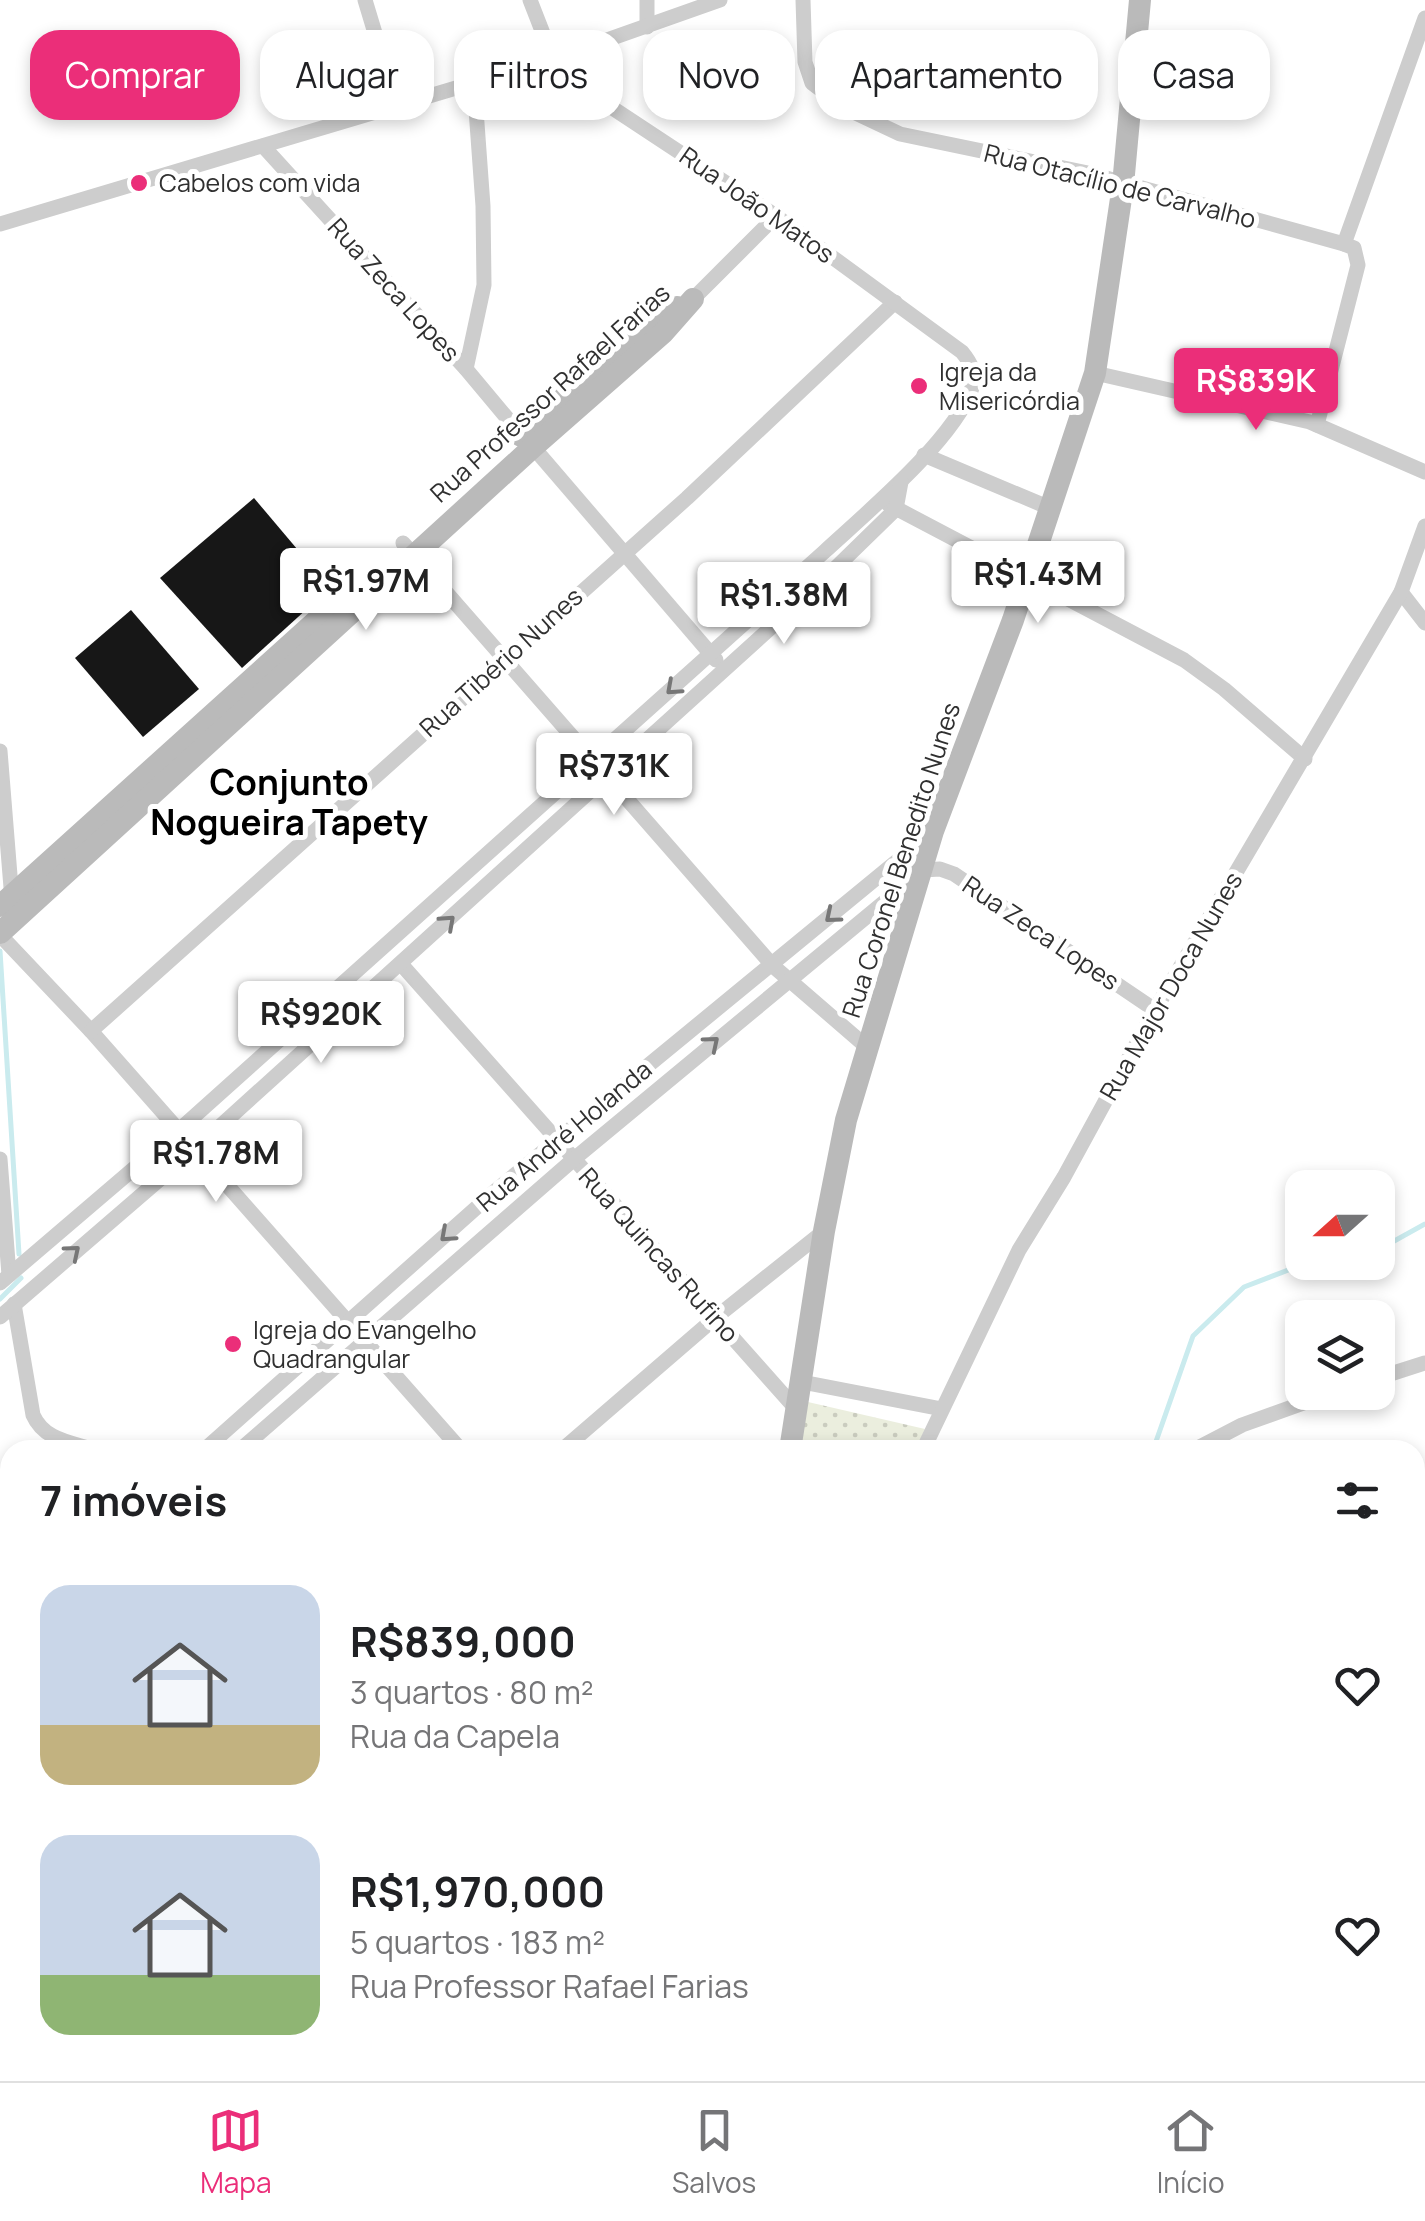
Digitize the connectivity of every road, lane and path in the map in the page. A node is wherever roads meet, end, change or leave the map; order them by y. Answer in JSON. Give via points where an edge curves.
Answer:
{"nodes":[{"id":1,"x":364,"y":0,"type":"edge"},
{"id":2,"x":530,"y":0,"type":"edge"},
{"id":3,"x":647,"y":0,"type":"edge"},
{"id":4,"x":720,"y":0,"type":"edge"},
{"id":5,"x":803,"y":0,"type":"edge"},
{"id":6,"x":1140,"y":0,"type":"edge"},
{"id":7,"x":1425,"y":18,"type":"edge"},
{"id":8,"x":648,"y":27,"type":"junction"},
{"id":9,"x":373,"y":30,"type":"edge"},
{"id":10,"x":542,"y":30,"type":"edge"},
{"id":11,"x":623,"y":35,"type":"edge"},
{"id":12,"x":623,"y":115,"type":"edge"},
{"id":13,"x":350,"y":120,"type":"edge"},
{"id":14,"x":476,"y":120,"type":"edge"},
{"id":15,"x":263,"y":146,"type":"junction"},
{"id":16,"x":1122,"y":184,"type":"junction"},
{"id":17,"x":776,"y":216,"type":"junction"},
{"id":18,"x":0,"y":224,"type":"edge"},
{"id":19,"x":1344,"y":244,"type":"junction"},
{"id":20,"x":694,"y":298,"type":"joint"},
{"id":21,"x":895,"y":302,"type":"junction"},
{"id":22,"x":466,"y":369,"type":"junction"},
{"id":23,"x":1095,"y":373,"type":"junction"},
{"id":24,"x":1317,"y":425,"type":"junction"},
{"id":25,"x":527,"y":441,"type":"junction"},
{"id":26,"x":924,"y":455,"type":"junction"},
{"id":27,"x":1425,"y":472,"type":"edge"},
{"id":28,"x":900,"y":482,"type":"junction"},
{"id":29,"x":881,"y":498,"type":"junction"},
{"id":30,"x":1050,"y":508,"type":"junction"},
{"id":31,"x":896,"y":509,"type":"junction"},
{"id":32,"x":1425,"y":526,"type":"edge"},
{"id":33,"x":408,"y":549,"type":"junction"},
{"id":34,"x":625,"y":551,"type":"junction"},
{"id":35,"x":1026,"y":574,"type":"junction"},
{"id":36,"x":1401,"y":592,"type":"junction"},
{"id":37,"x":1425,"y":623,"type":"edge"},
{"id":38,"x":710,"y":654,"type":"junction"},
{"id":39,"x":506,"y":658,"type":"junction"},
{"id":40,"x":725,"y":671,"type":"junction"},
{"id":41,"x":0,"y":750,"type":"edge"},
{"id":42,"x":594,"y":760,"type":"junction"},
{"id":43,"x":1305,"y":760,"type":"junction"},
{"id":44,"x":608,"y":777,"type":"junction"},
{"id":45,"x":933,"y":831,"type":"junction"},
{"id":46,"x":923,"y":870,"type":"junction"},
{"id":47,"x":5,"y":918,"type":"edge"},
{"id":48,"x":402,"y":964,"type":"junction"},
{"id":49,"x":773,"y":966,"type":"junction"},
{"id":50,"x":787,"y":980,"type":"junction"},
{"id":51,"x":1155,"y":1010,"type":"junction"},
{"id":52,"x":90,"y":1031,"type":"junction"},
{"id":53,"x":868,"y":1048,"type":"junction"},
{"id":54,"x":179,"y":1130,"type":"junction"},
{"id":55,"x":557,"y":1140,"type":"junction"},
{"id":56,"x":196,"y":1148,"type":"junction"},
{"id":57,"x":574,"y":1158,"type":"junction"},
{"id":58,"x":0,"y":1159,"type":"edge"},
{"id":59,"x":824,"y":1232,"type":"junction"},
{"id":60,"x":33,"y":1254,"type":"junction"},
{"id":61,"x":44,"y":1276,"type":"junction"},
{"id":62,"x":5,"y":1279,"type":"edge"},
{"id":63,"x":14,"y":1304,"type":"junction"},
{"id":64,"x":0,"y":1316,"type":"edge"},
{"id":65,"x":715,"y":1318,"type":"junction"},
{"id":66,"x":350,"y":1323,"type":"junction"},
{"id":67,"x":365,"y":1339,"type":"junction"},
{"id":68,"x":1425,"y":1363,"type":"edge"},
{"id":69,"x":1395,"y":1373,"type":"edge"},
{"id":70,"x":802,"y":1382,"type":"junction"},
{"id":71,"x":942,"y":1409,"type":"junction"},
{"id":72,"x":797,"y":1410,"type":"junction"},
{"id":73,"x":1285,"y":1410,"type":"edge"},
{"id":74,"x":62,"y":1440,"type":"edge"},
{"id":75,"x":215,"y":1440,"type":"edge"},
{"id":76,"x":251,"y":1440,"type":"edge"},
{"id":77,"x":452,"y":1440,"type":"edge"},
{"id":78,"x":574,"y":1440,"type":"edge"},
{"id":79,"x":792,"y":1440,"type":"edge"},
{"id":80,"x":928,"y":1440,"type":"edge"},
{"id":81,"x":1213,"y":1440,"type":"edge"}],
"edges":[{"from":1,"to":9,"type":"street"},
{"from":2,"to":10,"type":"street"},
{"from":3,"to":8,"type":"street"},
{"from":4,"to":8,"type":"street"},
{"from":5,"to":16,"type":"street","name":"Rua Otacílio de Carvalho","via":[[806,73],[845,108],[900,134]]},
{"from":6,"to":16,"type":"street","name":"Rua Coronel Benedito Nunes"},
{"from":7,"to":19,"type":"street"},
{"from":8,"to":11,"type":"street"},
{"from":12,"to":17,"type":"street","name":"Rua João Matos"},
{"from":13,"to":15,"type":"street"},
{"from":14,"to":22,"type":"street","via":[[484,266]]},
{"from":15,"to":18,"type":"street"},
{"from":15,"to":22,"type":"street","name":"Rua Zeca Lopes"},
{"from":16,"to":19,"type":"street","name":"Rua Otacílio de Carvalho"},
{"from":16,"to":23,"type":"street","name":"Rua Coronel Benedito Nunes"},
{"from":17,"to":20,"type":"street","name":"Rua Professor Rafael Farias"},
{"from":17,"to":21,"type":"street","name":"Rua João Matos"},
{"from":19,"to":24,"type":"street","via":[[1354,248],[1358,265]]},
{"from":20,"to":25,"type":"street","name":"Rua Professor Rafael Farias","via":[[663,333]]},
{"from":21,"to":26,"type":"street","name":"Rua João Matos","via":[[962,352],[973,369],[972,388]]},
{"from":21,"to":34,"type":"street","name":"Rua Tibério Nunes"},
{"from":22,"to":25,"type":"street","name":"Rua Zeca Lopes"},
{"from":23,"to":24,"type":"street"},
{"from":23,"to":30,"type":"street","name":"Rua Coronel Benedito Nunes"},
{"from":24,"to":27,"type":"street"},
{"from":25,"to":33,"type":"street","name":"Rua Professor Rafael Farias"},
{"from":25,"to":34,"type":"street","name":"Rua Zeca Lopes"},
{"from":26,"to":28,"type":"street"},
{"from":26,"to":30,"type":"street"},
{"from":28,"to":29,"type":"street"},
{"from":28,"to":31,"type":"street"},
{"from":29,"to":31,"type":"street"},
{"from":29,"to":38,"type":"street"},
{"from":30,"to":35,"type":"street","name":"Rua Coronel Benedito Nunes"},
{"from":31,"to":35,"type":"street"},
{"from":31,"to":40,"type":"street"},
{"from":32,"to":36,"type":"street","name":"Rua Major Doca Nunes"},
{"from":33,"to":39,"type":"street"},
{"from":33,"to":47,"type":"street","name":"Rua Professor Rafael Farias"},
{"from":34,"to":38,"type":"street","name":"Rua Zeca Lopes"},
{"from":34,"to":39,"type":"street","name":"Rua Tibério Nunes"},
{"from":35,"to":43,"type":"street","via":[[1184,660]]},
{"from":35,"to":45,"type":"street","name":"Rua Coronel Benedito Nunes"},
{"from":36,"to":37,"type":"street"},
{"from":36,"to":43,"type":"street","name":"Rua Major Doca Nunes"},
{"from":38,"to":40,"type":"street","name":"Rua Zeca Lopes"},
{"from":38,"to":42,"type":"street","one_way":true},
{"from":39,"to":42,"type":"street"},
{"from":39,"to":52,"type":"street","name":"Rua Tibério Nunes"},
{"from":40,"to":44,"type":"street"},
{"from":41,"to":47,"type":"street"},
{"from":42,"to":44,"type":"street"},
{"from":42,"to":54,"type":"street"},
{"from":43,"to":51,"type":"street","name":"Rua Major Doca Nunes"},
{"from":48,"to":44,"type":"street","one_way":true},
{"from":44,"to":49,"type":"street"},
{"from":45,"to":46,"type":"street","name":"Rua Coronel Benedito Nunes"},
{"from":45,"to":49,"type":"street","name":"Rua André Holanda","one_way":true},
{"from":46,"to":50,"type":"street","name":"Rua André Holanda"},
{"from":46,"to":51,"type":"street","name":"Rua Zeca Lopes","via":[[954,874]]},
{"from":46,"to":53,"type":"street","name":"Rua Coronel Benedito Nunes"},
{"from":47,"to":52,"type":"street"},
{"from":48,"to":55,"type":"street","name":"Rua Quincas Rufino"},
{"from":48,"to":56,"type":"street"},
{"from":49,"to":50,"type":"street"},
{"from":49,"to":55,"type":"street","name":"Rua André Holanda"},
{"from":50,"to":53,"type":"street"},
{"from":57,"to":50,"type":"street","name":"Rua André Holanda","one_way":true},
{"from":51,"to":71,"type":"street","name":"Rua Major Doca Nunes","via":[[1019,1250]]},
{"from":52,"to":54,"type":"street"},
{"from":53,"to":59,"type":"street","name":"Rua Coronel Benedito Nunes"},
{"from":54,"to":56,"type":"street"},
{"from":54,"to":60,"type":"street"},
{"from":55,"to":57,"type":"street","name":"Rua Quincas Rufino"},
{"from":55,"to":66,"type":"street","name":"Rua André Holanda","one_way":true},
{"from":61,"to":56,"type":"street","one_way":true},
{"from":56,"to":66,"type":"street"},
{"from":57,"to":65,"type":"street","name":"Rua Quincas Rufino"},
{"from":57,"to":67,"type":"street","name":"Rua André Holanda"},
{"from":58,"to":62,"type":"street"},
{"from":59,"to":65,"type":"street"},
{"from":59,"to":70,"type":"street","name":"Rua Coronel Benedito Nunes"},
{"from":60,"to":61,"type":"street"},
{"from":60,"to":62,"type":"street"},
{"from":61,"to":63,"type":"street"},
{"from":63,"to":64,"type":"street"},
{"from":63,"to":74,"type":"street","via":[[33,1415]]},
{"from":65,"to":72,"type":"street","name":"Rua Quincas Rufino"},
{"from":65,"to":78,"type":"street"},
{"from":66,"to":67,"type":"street"},
{"from":66,"to":75,"type":"street","name":"Rua André Holanda"},
{"from":67,"to":76,"type":"street","name":"Rua André Holanda"},
{"from":67,"to":77,"type":"street"},
{"from":68,"to":69,"type":"street"},
{"from":70,"to":71,"type":"street"},
{"from":70,"to":72,"type":"street","name":"Rua Coronel Benedito Nunes"},
{"from":71,"to":80,"type":"street","name":"Rua Major Doca Nunes"},
{"from":72,"to":79,"type":"street","name":"Rua Coronel Benedito Nunes"},
{"from":73,"to":81,"type":"street"}]}
